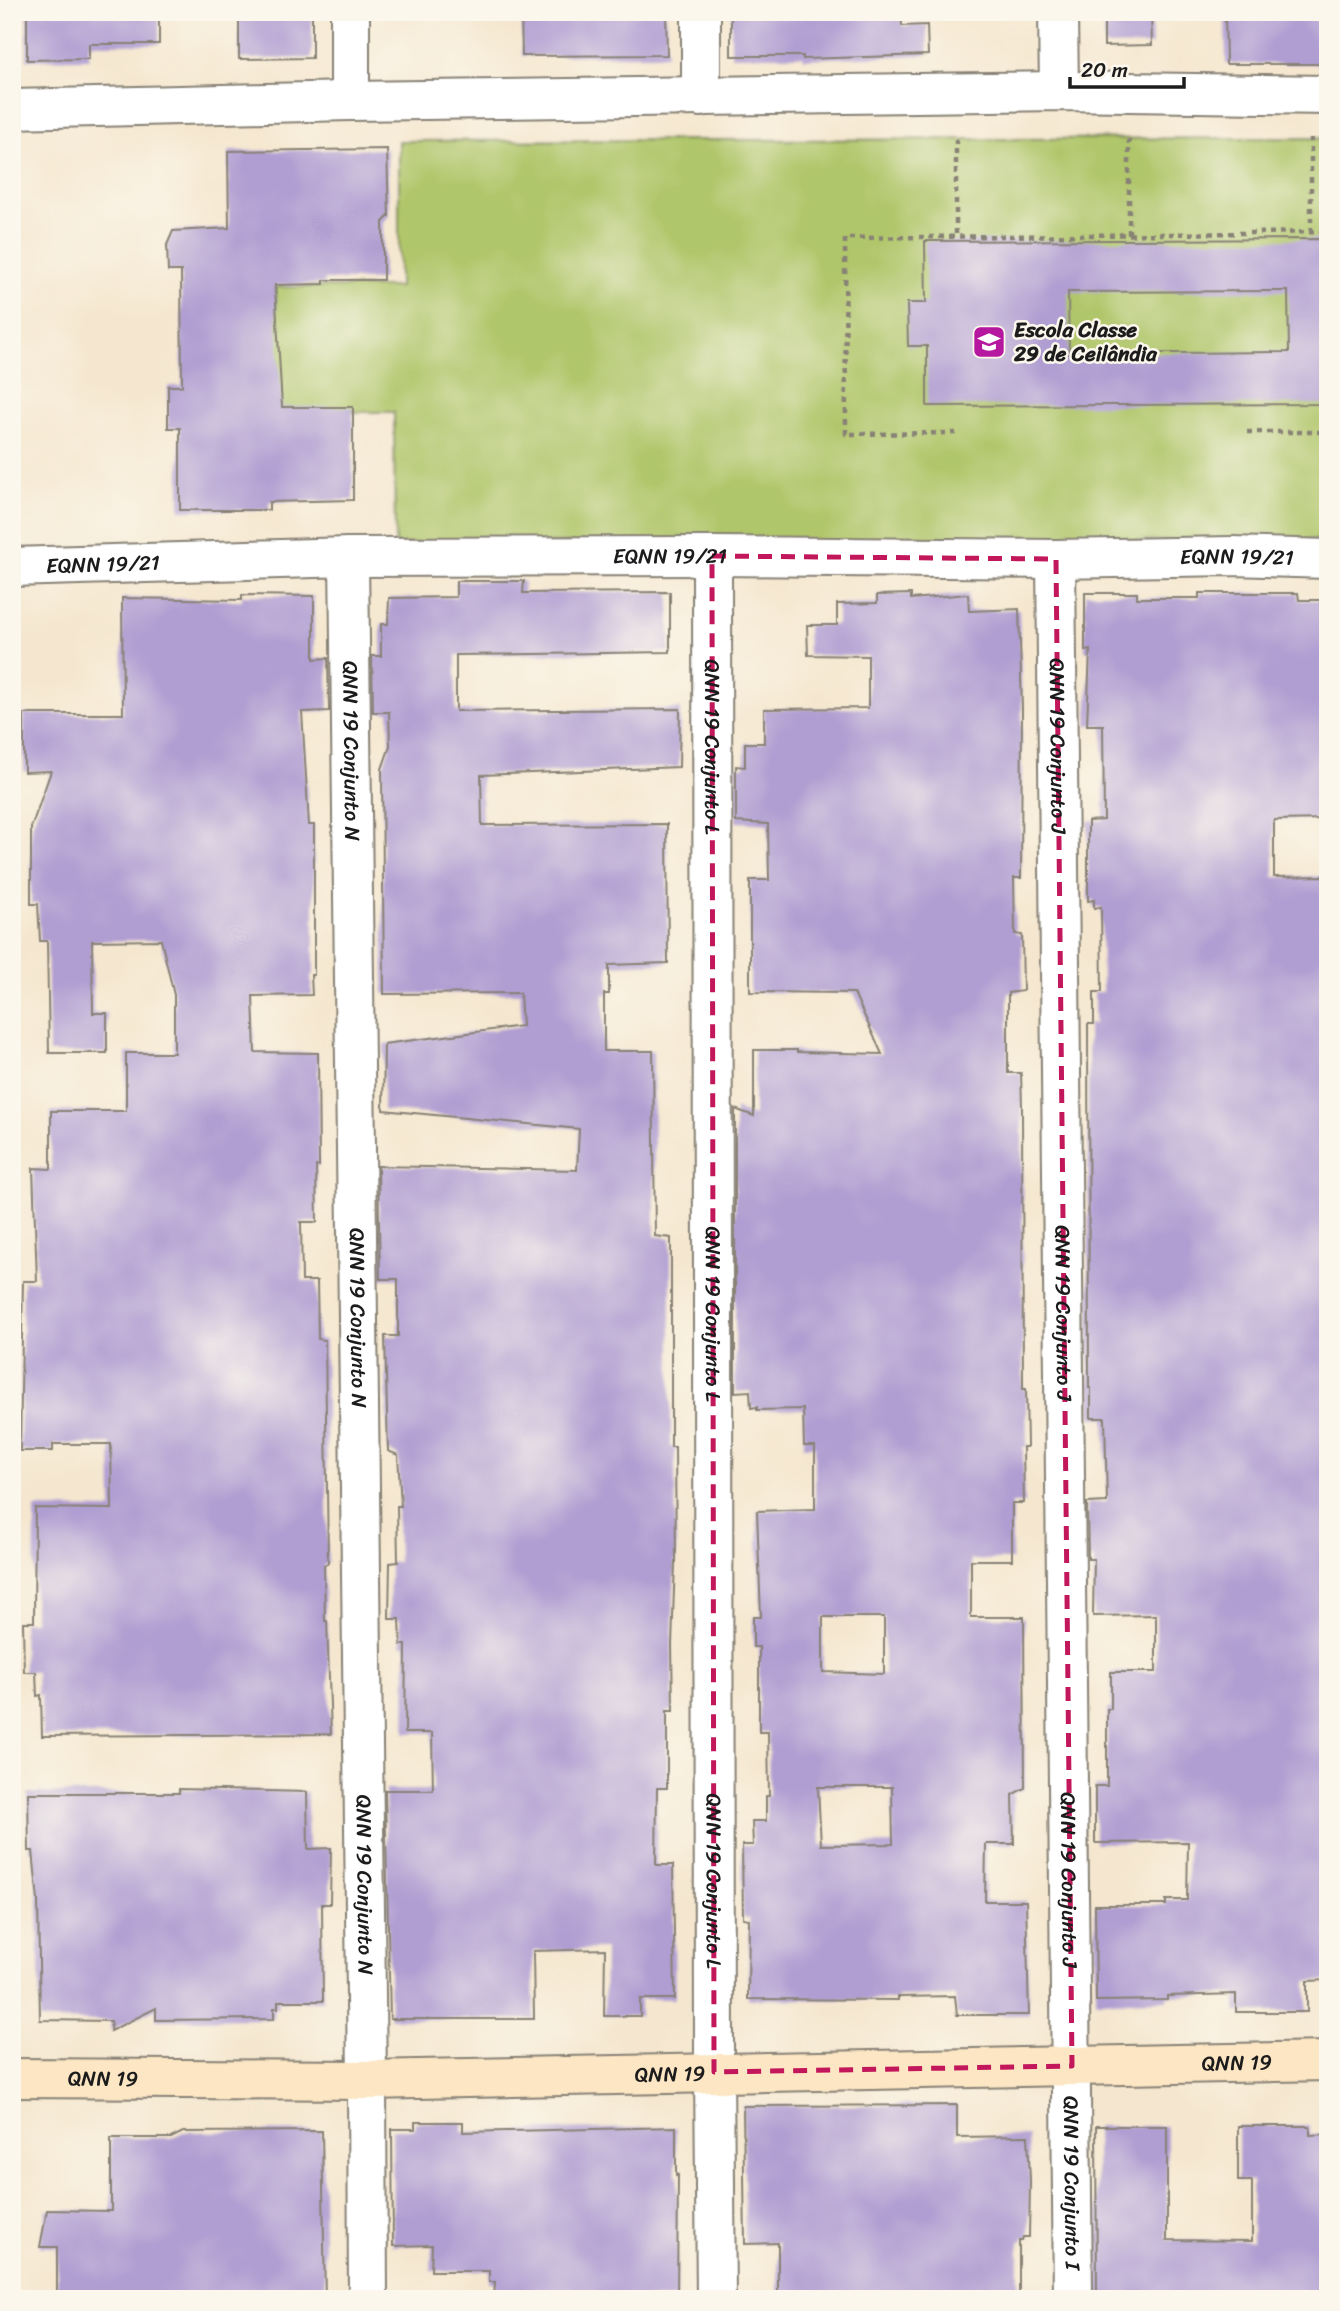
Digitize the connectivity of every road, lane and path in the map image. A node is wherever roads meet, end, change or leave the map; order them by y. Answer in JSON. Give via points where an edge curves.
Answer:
{"nodes":[{"id":1,"x":350,"y":12,"type":"edge"},
{"id":2,"x":701,"y":12,"type":"edge"},
{"id":3,"x":1058,"y":12,"type":"edge"},
{"id":4,"x":1059,"y":91,"type":"junction"},
{"id":5,"x":1328,"y":95,"type":"edge"},
{"id":6,"x":701,"y":97,"type":"junction"},
{"id":7,"x":351,"y":101,"type":"junction"},
{"id":8,"x":12,"y":109,"type":"edge"},
{"id":9,"x":1129,"y":138,"type":"dead end"},
{"id":10,"x":1311,"y":138,"type":"dead end"},
{"id":11,"x":956,"y":139,"type":"dead end"},
{"id":12,"x":1311,"y":232,"type":"junction"},
{"id":13,"x":1328,"y":232,"type":"edge"},
{"id":14,"x":1129,"y":234,"type":"junction"},
{"id":15,"x":956,"y":237,"type":"junction"},
{"id":16,"x":1247,"y":432,"type":"dead end"},
{"id":17,"x":1328,"y":432,"type":"edge"},
{"id":18,"x":956,"y":433,"type":"dead end"},
{"id":19,"x":712,"y":556,"type":"junction"},
{"id":20,"x":349,"y":557,"type":"junction"},
{"id":21,"x":1056,"y":559,"type":"junction"},
{"id":22,"x":1328,"y":559,"type":"edge"},
{"id":23,"x":12,"y":567,"type":"edge"},
{"id":24,"x":1328,"y":2061,"type":"edge"},
{"id":25,"x":1072,"y":2066,"type":"junction"},
{"id":26,"x":714,"y":2073,"type":"junction"},
{"id":27,"x":12,"y":2078,"type":"edge"},
{"id":28,"x":367,"y":2080,"type":"junction"},
{"id":29,"x":368,"y":2299,"type":"edge"},
{"id":30,"x":716,"y":2299,"type":"edge"},
{"id":31,"x":1073,"y":2299,"type":"edge"}],
"edges":[{"from":1,"to":7,"type":"street"},
{"from":2,"to":6,"type":"street"},
{"from":3,"to":4,"type":"street"},
{"from":4,"to":5,"type":"street"},
{"from":4,"to":6,"type":"street"},
{"from":6,"to":7,"type":"street"},
{"from":7,"to":8,"type":"street"},
{"from":9,"to":14,"type":"path"},
{"from":10,"to":12,"type":"path"},
{"from":11,"to":15,"type":"path"},
{"from":12,"to":13,"type":"path"},
{"from":12,"to":14,"type":"path"},
{"from":14,"to":15,"type":"path"},
{"from":15,"to":18,"type":"path","via":[[845,238],[846,434]]},
{"from":16,"to":17,"type":"path"},
{"from":19,"to":20,"type":"street","name":"EQNN 19/21"},
{"from":19,"to":21,"type":"street","name":"EQNN 19/21"},
{"from":19,"to":26,"type":"street","name":"QNN 19 Conjunto L"},
{"from":20,"to":23,"type":"street","name":"EQNN 19/21"},
{"from":20,"to":28,"type":"street","name":"QNN 19 Conjunto N"},
{"from":21,"to":22,"type":"street","name":"EQNN 19/21"},
{"from":21,"to":25,"type":"street","name":"QNN 19 Conjunto J"},
{"from":24,"to":25,"type":"street","name":"QNN 19"},
{"from":25,"to":26,"type":"street","name":"QNN 19"},
{"from":25,"to":31,"type":"street","name":"QNN 19 Conjunto I"},
{"from":26,"to":28,"type":"street","name":"QNN 19"},
{"from":26,"to":30,"type":"street","name":"QNN 19 Conjunto L"},
{"from":27,"to":28,"type":"street","name":"QNN 19"},
{"from":28,"to":29,"type":"street","name":"QNN 19 Conjunto N"}]}
